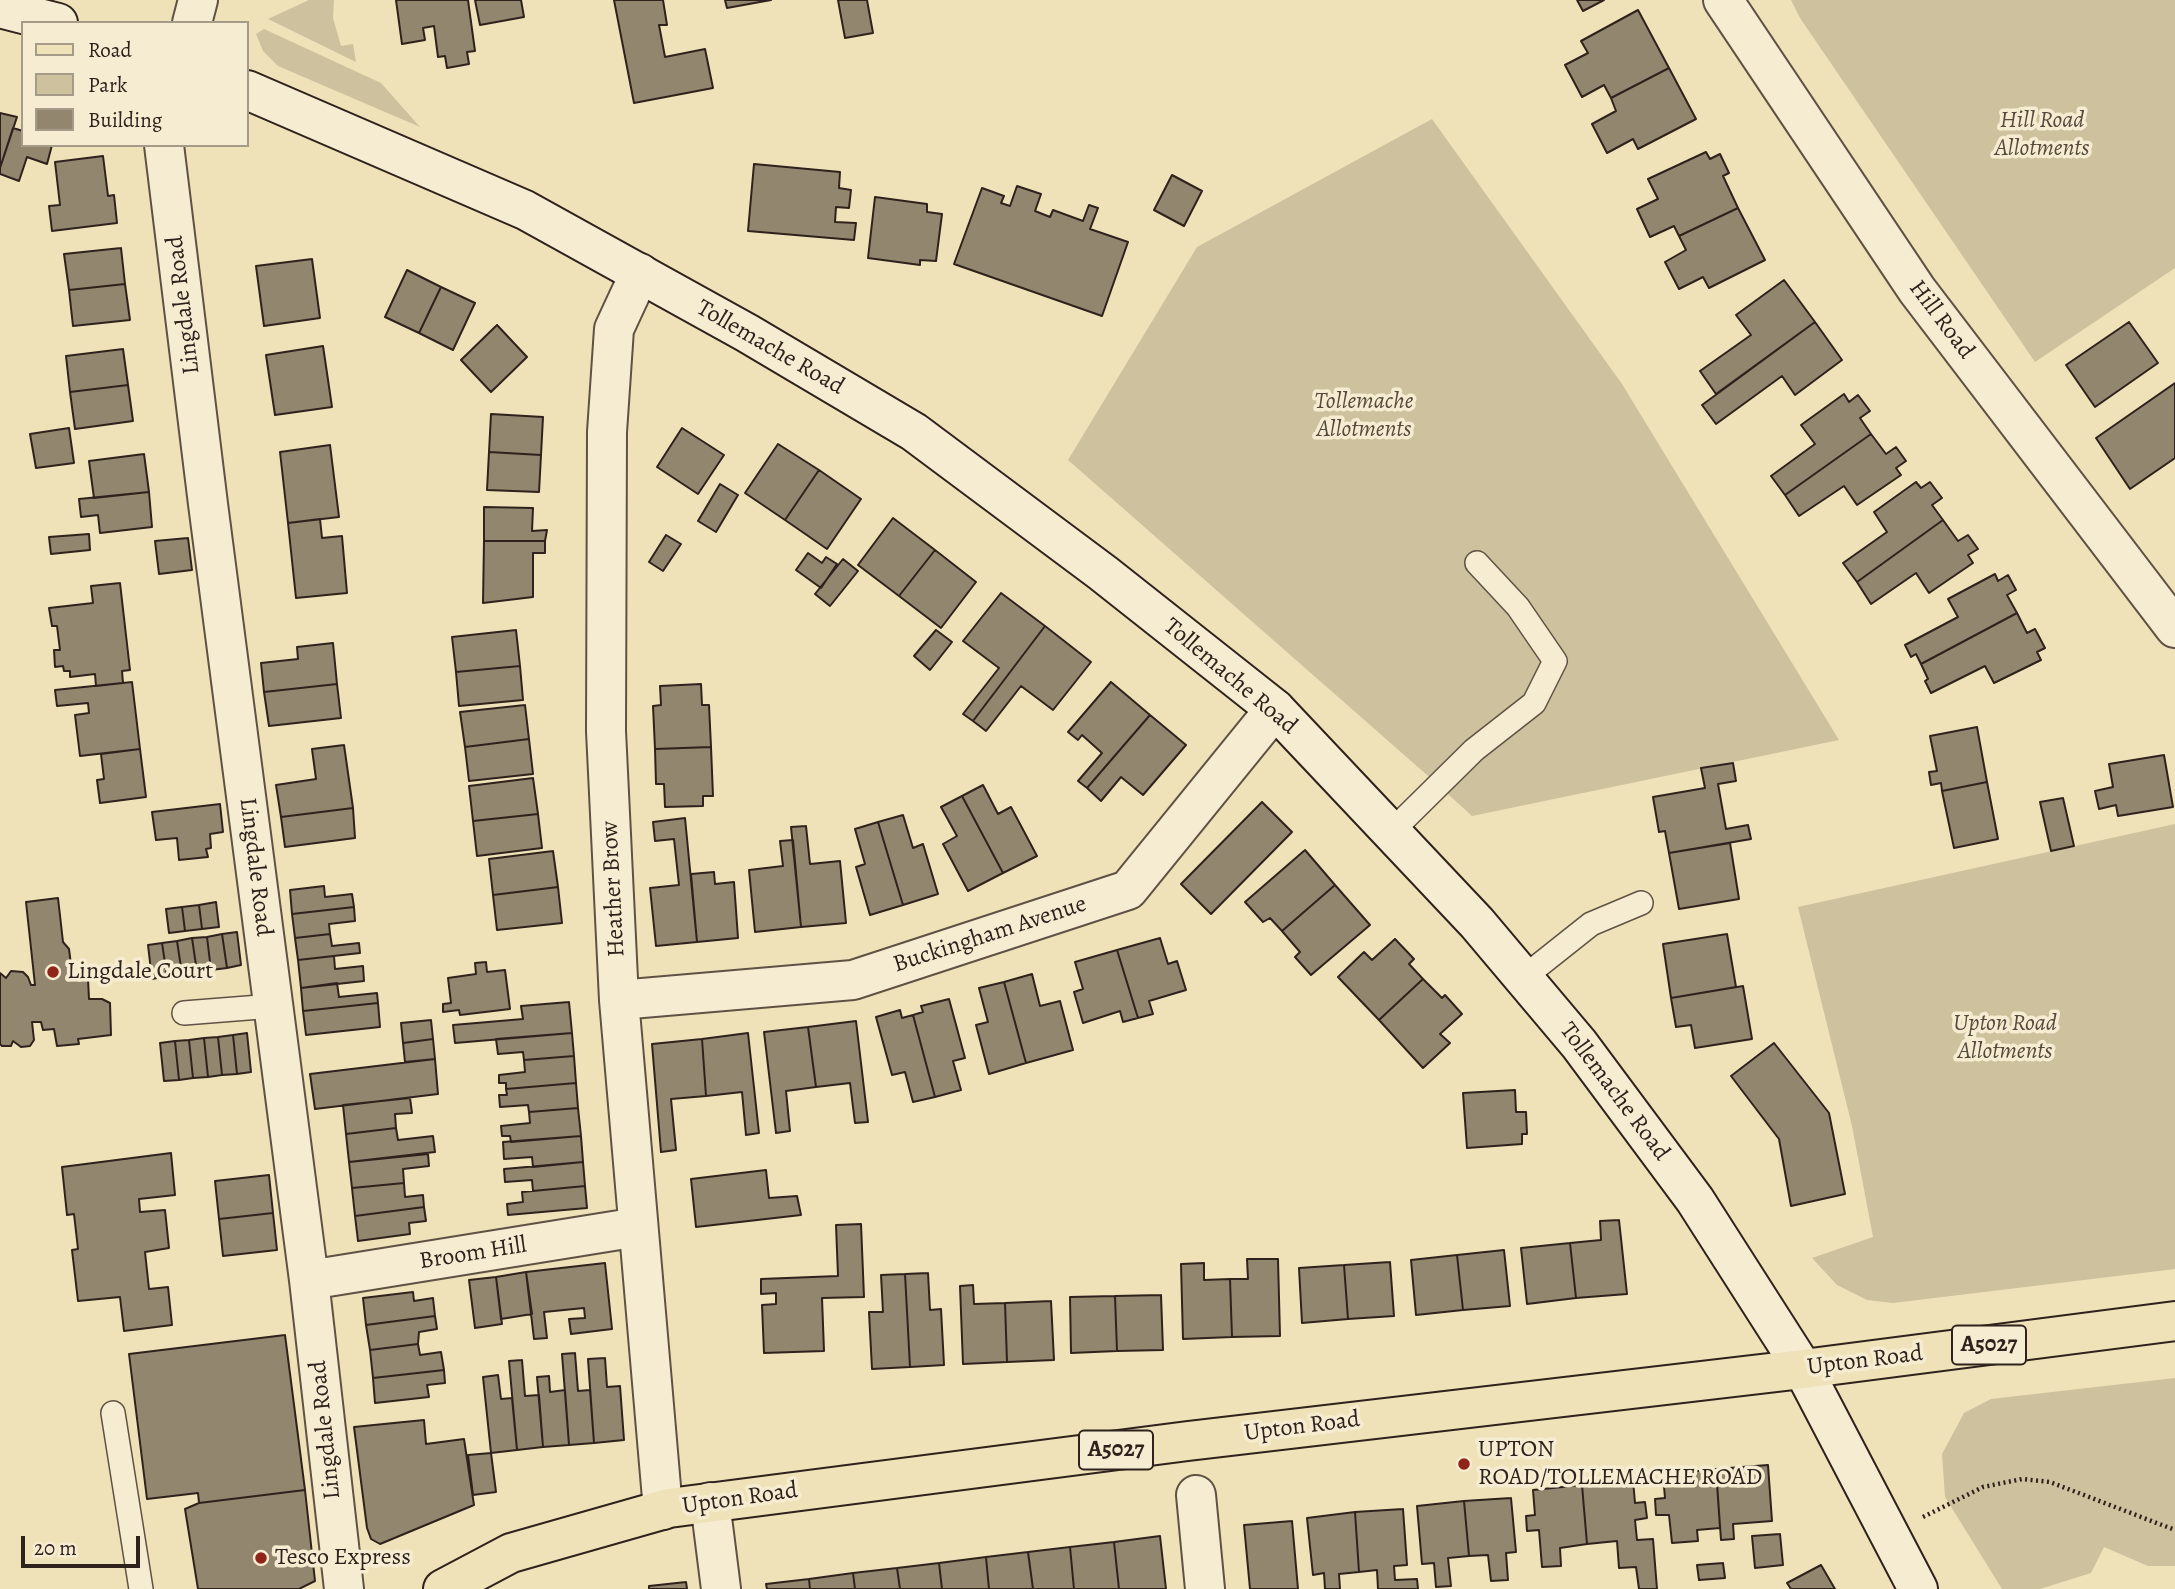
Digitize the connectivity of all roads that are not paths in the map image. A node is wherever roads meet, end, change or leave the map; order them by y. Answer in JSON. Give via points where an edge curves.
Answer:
{"nodes":[{"id":1,"x":198,"y":0,"type":"edge"},
{"id":2,"x":1724,"y":0,"type":"edge"},
{"id":3,"x":0,"y":8,"type":"edge"},
{"id":4,"x":50,"y":21,"type":"edge"},
{"id":5,"x":193,"y":21,"type":"edge"},
{"id":6,"x":248,"y":90,"type":"edge"},
{"id":7,"x":164,"y":147,"type":"edge"},
{"id":8,"x":640,"y":273,"type":"junction"},
{"id":9,"x":1477,"y":563,"type":"dead end"},
{"id":10,"x":2175,"y":628,"type":"edge"},
{"id":11,"x":1275,"y":709,"type":"junction"},
{"id":12,"x":1391,"y":832,"type":"junction"},
{"id":13,"x":1641,"y":903,"type":"dead end"},
{"id":14,"x":1523,"y":978,"type":"junction"},
{"id":15,"x":619,"y":1000,"type":"junction"},
{"id":16,"x":273,"y":1006,"type":"junction"},
{"id":17,"x":184,"y":1013,"type":"dead end"},
{"id":18,"x":638,"y":1227,"type":"junction"},
{"id":19,"x":309,"y":1280,"type":"junction"},
{"id":20,"x":2175,"y":1321,"type":"edge"},
{"id":21,"x":1803,"y":1368,"type":"junction"},
{"id":22,"x":113,"y":1413,"type":"dead end"},
{"id":23,"x":1196,"y":1495,"type":"dead end"},
{"id":24,"x":710,"y":1502,"type":"junction"},
{"id":25,"x":663,"y":1510,"type":"junction"},
{"id":26,"x":141,"y":1589,"type":"edge"},
{"id":27,"x":344,"y":1589,"type":"edge"},
{"id":28,"x":443,"y":1589,"type":"edge"},
{"id":29,"x":721,"y":1589,"type":"edge"},
{"id":30,"x":1205,"y":1589,"type":"edge"},
{"id":31,"x":1919,"y":1589,"type":"edge"}],
"edges":[{"from":1,"to":5,"type":"street"},
{"from":2,"to":10,"type":"street","name":"Hill Road","via":[[1917,290]]},
{"from":3,"to":4,"type":"street"},
{"from":6,"to":8,"type":"street","name":"Tollemache Road","via":[[525,210]]},
{"from":7,"to":16,"type":"street","name":"Lingdale Road"},
{"from":8,"to":11,"type":"street","name":"Tollemache Road","via":[[914,432]]},
{"from":8,"to":15,"type":"street","name":"Heather Brow","via":[[614,329],[607,432],[606,730]]},
{"from":9,"to":12,"type":"lane","via":[[1518,607],[1555,661],[1534,703],[1474,750]]},
{"from":11,"to":12,"type":"street","name":"Tollemache Road"},
{"from":11,"to":15,"type":"street","name":"Buckingham Avenue","via":[[1128,890],[853,980]]},
{"from":12,"to":14,"type":"street","name":"Tollemache Road"},
{"from":13,"to":14,"type":"lane","via":[[1591,924]]},
{"from":14,"to":21,"type":"street","name":"Tollemache Road","via":[[1579,1044],[1695,1199]]},
{"from":15,"to":18,"type":"street","name":"Heather Brow"},
{"from":16,"to":17,"type":"lane"},
{"from":16,"to":19,"type":"street","name":"Lingdale Road"},
{"from":18,"to":19,"type":"street","name":"Broom Hill"},
{"from":18,"to":25,"type":"street","name":"Heather Brow"},
{"from":19,"to":27,"type":"street","name":"Lingdale Road"},
{"from":20,"to":21,"type":"main road","name":"Upton Road","number":"A5027"},
{"from":21,"to":24,"type":"main road","name":"Upton Road","number":"A5027"},
{"from":21,"to":31,"type":"street","name":"Tollemache Road"},
{"from":22,"to":26,"type":"lane"},
{"from":23,"to":30,"type":"street"},
{"from":24,"to":25,"type":"main road","name":"Upton Road","number":"A5027"},
{"from":24,"to":29,"type":"street"},
{"from":25,"to":28,"type":"main road","name":"Upton Road","number":"A5027","via":[[511,1553]]}]}
